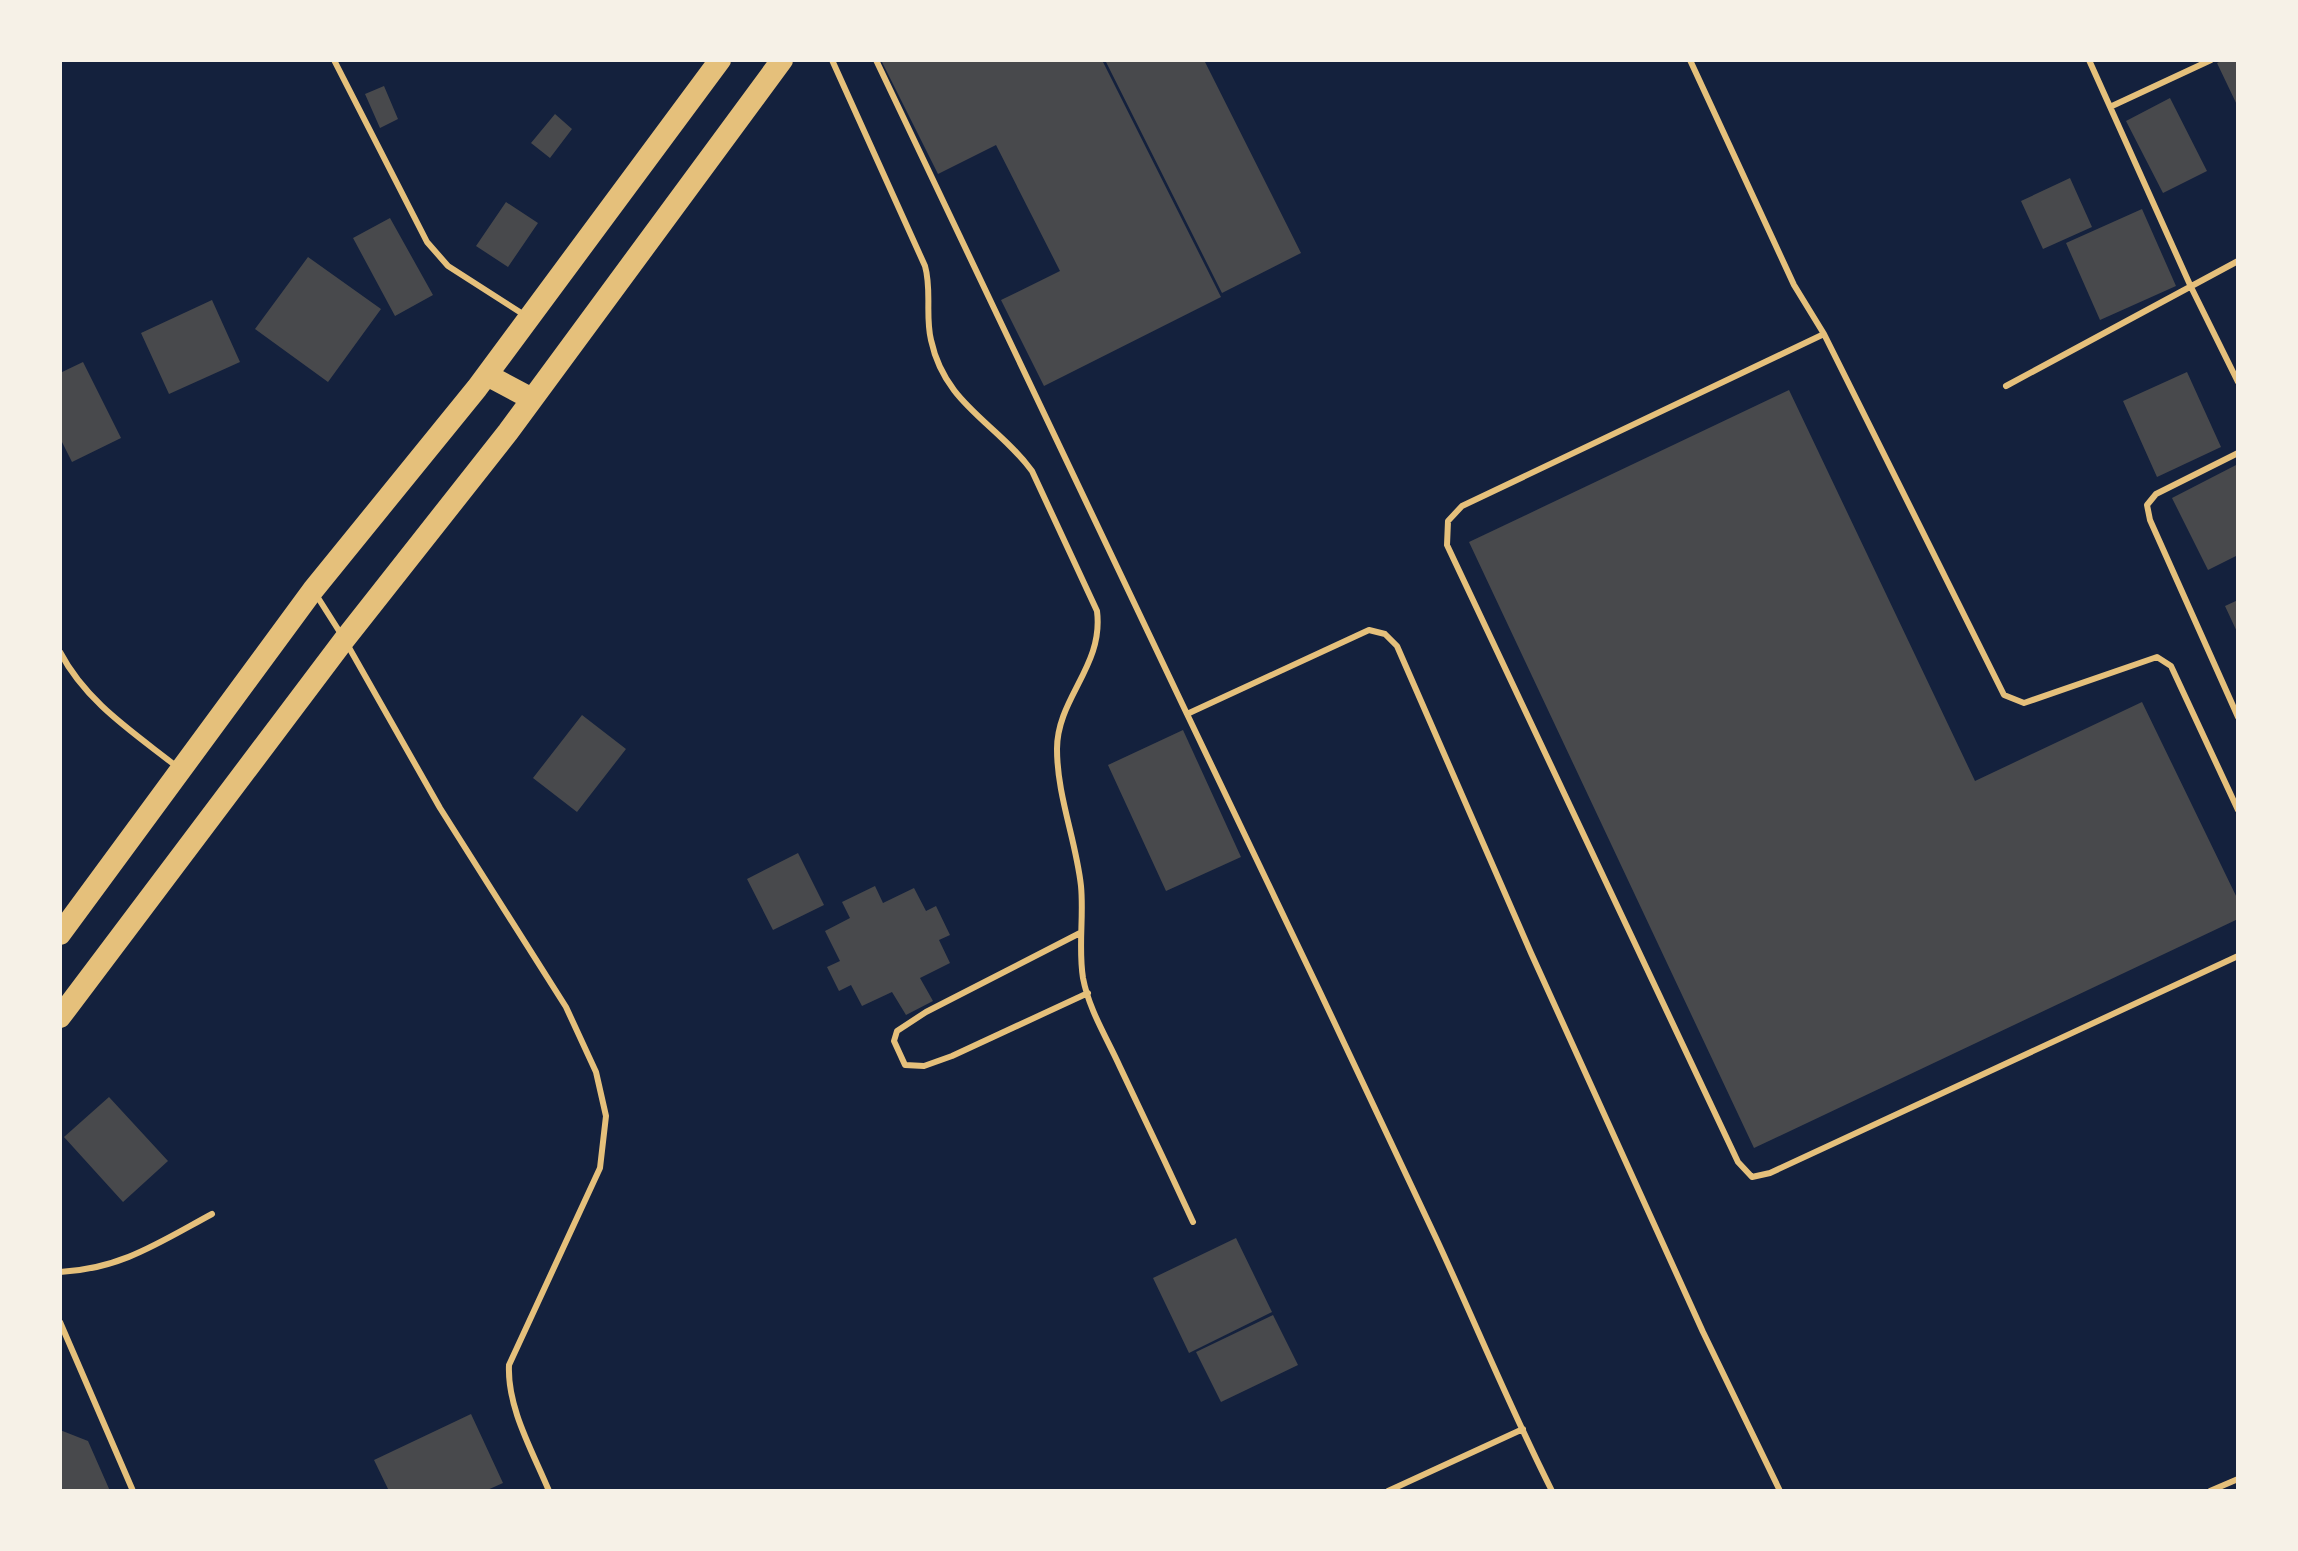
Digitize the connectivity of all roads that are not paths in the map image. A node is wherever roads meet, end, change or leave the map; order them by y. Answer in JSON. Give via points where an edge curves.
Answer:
{"nodes":[{"id":1,"x":334,"y":60,"type":"edge"},
{"id":2,"x":720,"y":60,"type":"edge"},
{"id":3,"x":782,"y":60,"type":"edge"},
{"id":4,"x":832,"y":60,"type":"edge"},
{"id":5,"x":876,"y":60,"type":"edge"},
{"id":6,"x":1690,"y":60,"type":"edge"},
{"id":7,"x":2089,"y":60,"type":"edge"},
{"id":8,"x":2211,"y":60,"type":"edge"},
{"id":9,"x":2112,"y":106,"type":"junction"},
{"id":10,"x":2238,"y":261,"type":"edge"},
{"id":11,"x":2191,"y":287,"type":"junction"},
{"id":12,"x":529,"y":318,"type":"junction"},
{"id":13,"x":1824,"y":334,"type":"junction"},
{"id":14,"x":487,"y":375,"type":"junction"},
{"id":15,"x":2238,"y":382,"type":"edge"},
{"id":16,"x":2006,"y":386,"type":"dead end"},
{"id":17,"x":532,"y":399,"type":"junction"},
{"id":18,"x":2238,"y":453,"type":"edge"},
{"id":19,"x":313,"y":590,"type":"junction"},
{"id":20,"x":344,"y":640,"type":"junction"},
{"id":21,"x":60,"y":652,"type":"edge"},
{"id":22,"x":1187,"y":714,"type":"junction"},
{"id":23,"x":2238,"y":717,"type":"edge"},
{"id":24,"x":182,"y":771,"type":"junction"},
{"id":25,"x":2238,"y":810,"type":"edge"},
{"id":26,"x":1080,"y":933,"type":"junction"},
{"id":27,"x":60,"y":934,"type":"edge"},
{"id":28,"x":2238,"y":956,"type":"edge"},
{"id":29,"x":1088,"y":993,"type":"junction"},
{"id":30,"x":60,"y":1017,"type":"edge"},
{"id":31,"x":212,"y":1214,"type":"dead end"},
{"id":32,"x":1193,"y":1222,"type":"dead end"},
{"id":33,"x":60,"y":1272,"type":"edge"},
{"id":34,"x":60,"y":1322,"type":"edge"},
{"id":35,"x":1523,"y":1429,"type":"junction"},
{"id":36,"x":2238,"y":1479,"type":"edge"},
{"id":37,"x":133,"y":1491,"type":"edge"},
{"id":38,"x":549,"y":1491,"type":"edge"},
{"id":39,"x":1388,"y":1491,"type":"edge"},
{"id":40,"x":1552,"y":1491,"type":"edge"},
{"id":41,"x":1780,"y":1491,"type":"edge"},
{"id":42,"x":2210,"y":1491,"type":"edge"}],
"edges":[{"from":1,"to":12,"type":"lane","via":[[427,242],[448,266]]},
{"from":2,"to":12,"type":"highway"},
{"from":3,"to":17,"type":"highway"},
{"from":4,"to":26,"type":"lane","via":[[925,266],[930,338],[948,385],[1032,471],[1097,611],[1100,631],[1059,726],[1057,747],[1081,887]]},
{"from":5,"to":22,"type":"lane"},
{"from":6,"to":13,"type":"lane","via":[[1794,285]]},
{"from":7,"to":9,"type":"lane"},
{"from":8,"to":9,"type":"lane"},
{"from":9,"to":11,"type":"lane"},
{"from":10,"to":11,"type":"lane"},
{"from":11,"to":15,"type":"lane"},
{"from":11,"to":16,"type":"lane"},
{"from":12,"to":14,"type":"highway"},
{"from":13,"to":25,"type":"lane","via":[[2004,695],[2024,703],[2157,657],[2171,666]]},
{"from":13,"to":28,"type":"lane","via":[[1462,506],[1448,521],[1447,545],[1738,1162],[1752,1177],[1770,1173]]},
{"from":14,"to":17,"type":"highway"},
{"from":14,"to":19,"type":"highway"},
{"from":17,"to":20,"type":"highway"},
{"from":18,"to":23,"type":"lane","via":[[2156,494],[2147,505]]},
{"from":19,"to":20,"type":"lane"},
{"from":19,"to":24,"type":"highway"},
{"from":20,"to":30,"type":"highway"},
{"from":20,"to":38,"type":"lane","via":[[440,808],[566,1007],[600,1086],[606,1116],[600,1168],[509,1365],[508,1384]]},
{"from":21,"to":24,"type":"lane","via":[[96,703]]},
{"from":22,"to":35,"type":"lane"},
{"from":22,"to":41,"type":"lane","via":[[1369,630],[1385,634],[1397,646],[1531,953]]},
{"from":24,"to":27,"type":"highway"},
{"from":26,"to":29,"type":"lane"},
{"from":26,"to":29,"type":"lane","via":[[926,1012],[897,1031],[894,1041],[905,1065],[924,1066]]},
{"from":29,"to":32,"type":"lane"},
{"from":31,"to":33,"type":"lane","via":[[126,1261]]},
{"from":34,"to":37,"type":"lane"},
{"from":35,"to":39,"type":"lane"},
{"from":35,"to":40,"type":"lane"},
{"from":36,"to":42,"type":"lane"}]}
